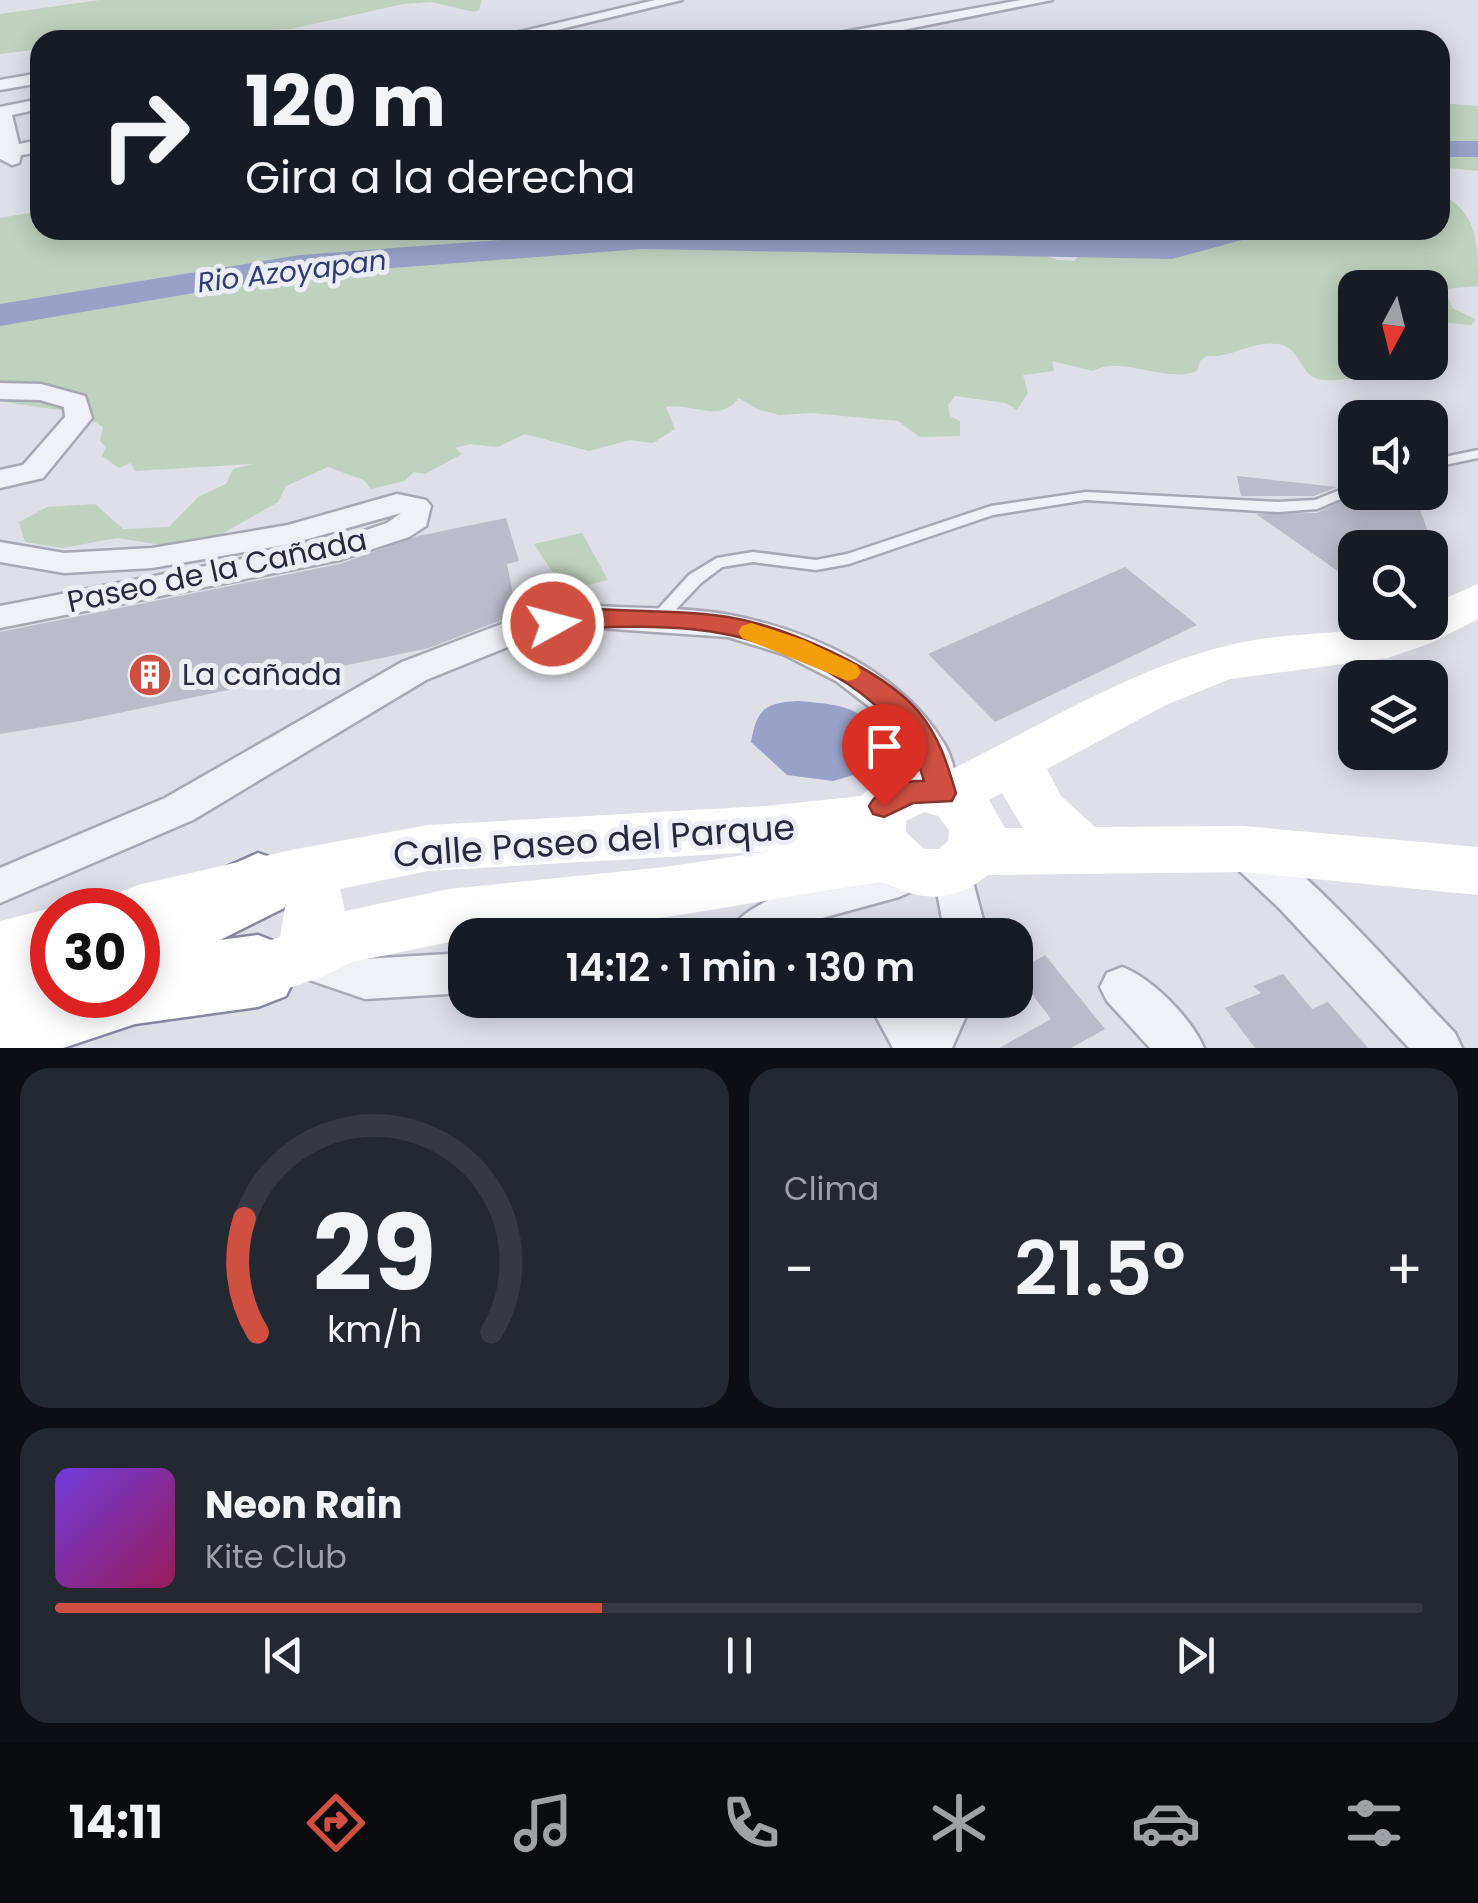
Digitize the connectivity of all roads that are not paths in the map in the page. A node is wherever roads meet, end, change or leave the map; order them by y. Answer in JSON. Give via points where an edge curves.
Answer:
{"nodes":[{"id":1,"x":675,"y":0,"type":"edge"},
{"id":2,"x":1045,"y":0,"type":"edge"},
{"id":3,"x":539,"y":30,"type":"edge"},
{"id":4,"x":882,"y":30,"type":"edge"},
{"id":5,"x":30,"y":80,"type":"edge"},
{"id":6,"x":0,"y":85,"type":"edge"},
{"id":7,"x":30,"y":106,"type":"edge"},
{"id":8,"x":1,"y":112,"type":"edge"},
{"id":9,"x":30,"y":149,"type":"edge"},
{"id":10,"x":30,"y":155,"type":"edge"},
{"id":11,"x":5,"y":156,"type":"edge"},
{"id":12,"x":0,"y":391,"type":"edge"},
{"id":13,"x":1478,"y":454,"type":"edge"},
{"id":14,"x":1448,"y":460,"type":"edge"},
{"id":15,"x":0,"y":478,"type":"edge"},
{"id":16,"x":1338,"y":495,"type":"edge"},
{"id":17,"x":0,"y":552,"type":"edge"},
{"id":18,"x":1478,"y":599,"type":"edge"},
{"id":19,"x":0,"y":616,"type":"edge"},
{"id":20,"x":657,"y":619,"type":"junction"},
{"id":21,"x":1018,"y":763,"type":"junction"},
{"id":22,"x":945,"y":795,"type":"junction"},
{"id":23,"x":1082,"y":849,"type":"junction"},
{"id":24,"x":1243,"y":849,"type":"junction"},
{"id":25,"x":923,"y":854,"type":"junction"},
{"id":26,"x":1478,"y":872,"type":"edge"},
{"id":27,"x":277,"y":879,"type":"junction"},
{"id":28,"x":0,"y":886,"type":"edge"},
{"id":29,"x":160,"y":906,"type":"edge"},
{"id":30,"x":772,"y":918,"type":"edge"},
{"id":31,"x":955,"y":918,"type":"edge"},
{"id":32,"x":160,"y":933,"type":"edge"},
{"id":33,"x":30,"y":940,"type":"edge"},
{"id":34,"x":0,"y":948,"type":"edge"},
{"id":35,"x":280,"y":964,"type":"junction"},
{"id":36,"x":448,"y":973,"type":"edge"},
{"id":37,"x":30,"y":978,"type":"edge"},
{"id":38,"x":160,"y":984,"type":"edge"},
{"id":39,"x":0,"y":987,"type":"edge"},
{"id":40,"x":1122,"y":987,"type":"dead end"},
{"id":41,"x":36,"y":1018,"type":"edge"},
{"id":42,"x":902,"y":1018,"type":"edge"},
{"id":43,"x":943,"y":1018,"type":"edge"},
{"id":44,"x":0,"y":1029,"type":"edge"},
{"id":45,"x":24,"y":1048,"type":"edge"},
{"id":46,"x":916,"y":1048,"type":"edge"},
{"id":47,"x":929,"y":1048,"type":"edge"},
{"id":48,"x":1181,"y":1048,"type":"edge"},
{"id":49,"x":1439,"y":1048,"type":"edge"}],
"edges":[{"from":1,"to":3,"type":"street"},
{"from":2,"to":4,"type":"street"},
{"from":5,"to":6,"type":"street"},
{"from":7,"to":8,"type":"street"},
{"from":8,"to":11,"type":"street"},
{"from":9,"to":11,"type":"street"},
{"from":10,"to":11,"type":"street"},
{"from":12,"to":15,"type":"street","via":[[76,402],[79,418],[33,472]]},
{"from":13,"to":14,"type":"lane"},
{"from":16,"to":20,"type":"lane","via":[[1278,507],[1086,496],[991,511],[849,559],[717,563]]},
{"from":17,"to":19,"type":"street","name":"Paseo de la Cañada","via":[[64,563],[152,558],[290,534],[397,502],[416,506],[415,519],[398,530],[339,550]]},
{"from":18,"to":21,"type":"street","via":[[1410,635],[1377,644],[1213,666]]},
{"from":20,"to":22,"type":"street","via":[[764,636],[848,672],[906,716],[930,750]]},
{"from":20,"to":28,"type":"street","via":[[520,628],[445,658],[179,808]]},
{"from":21,"to":22,"type":"street"},
{"from":21,"to":23,"type":"street","via":[[1032,800]]},
{"from":22,"to":25,"type":"street","via":[[977,824]]},
{"from":22,"to":25,"type":"street","via":[[925,790],[894,796]]},
{"from":23,"to":24,"type":"street","name":"Calle Paseo del Parque"},
{"from":23,"to":25,"type":"street","name":"Calle Paseo del Parque"},
{"from":24,"to":26,"type":"street","name":"Calle Paseo del Parque"},
{"from":24,"to":49,"type":"street"},
{"from":25,"to":27,"type":"street","name":"Calle Paseo del Parque","via":[[766,829],[428,848]]},
{"from":25,"to":30,"type":"street","via":[[837,900]]},
{"from":25,"to":31,"type":"street"},
{"from":25,"to":35,"type":"street","name":"Calle Paseo del Parque","via":[[449,915],[341,938]]},
{"from":27,"to":29,"type":"street","name":"Calle Paseo del Parque"},
{"from":27,"to":32,"type":"highway"},
{"from":27,"to":35,"type":"street","via":[[313,893],[318,908]]},
{"from":33,"to":34,"type":"street"},
{"from":35,"to":36,"type":"street","via":[[365,979]]},
{"from":35,"to":38,"type":"highway"},
{"from":35,"to":45,"type":"street","name":"Calle Paseo del Parque"},
{"from":37,"to":39,"type":"highway"},
{"from":40,"to":48,"type":"street"},
{"from":41,"to":44,"type":"highway"},
{"from":42,"to":46,"type":"street"},
{"from":43,"to":47,"type":"street"}]}
